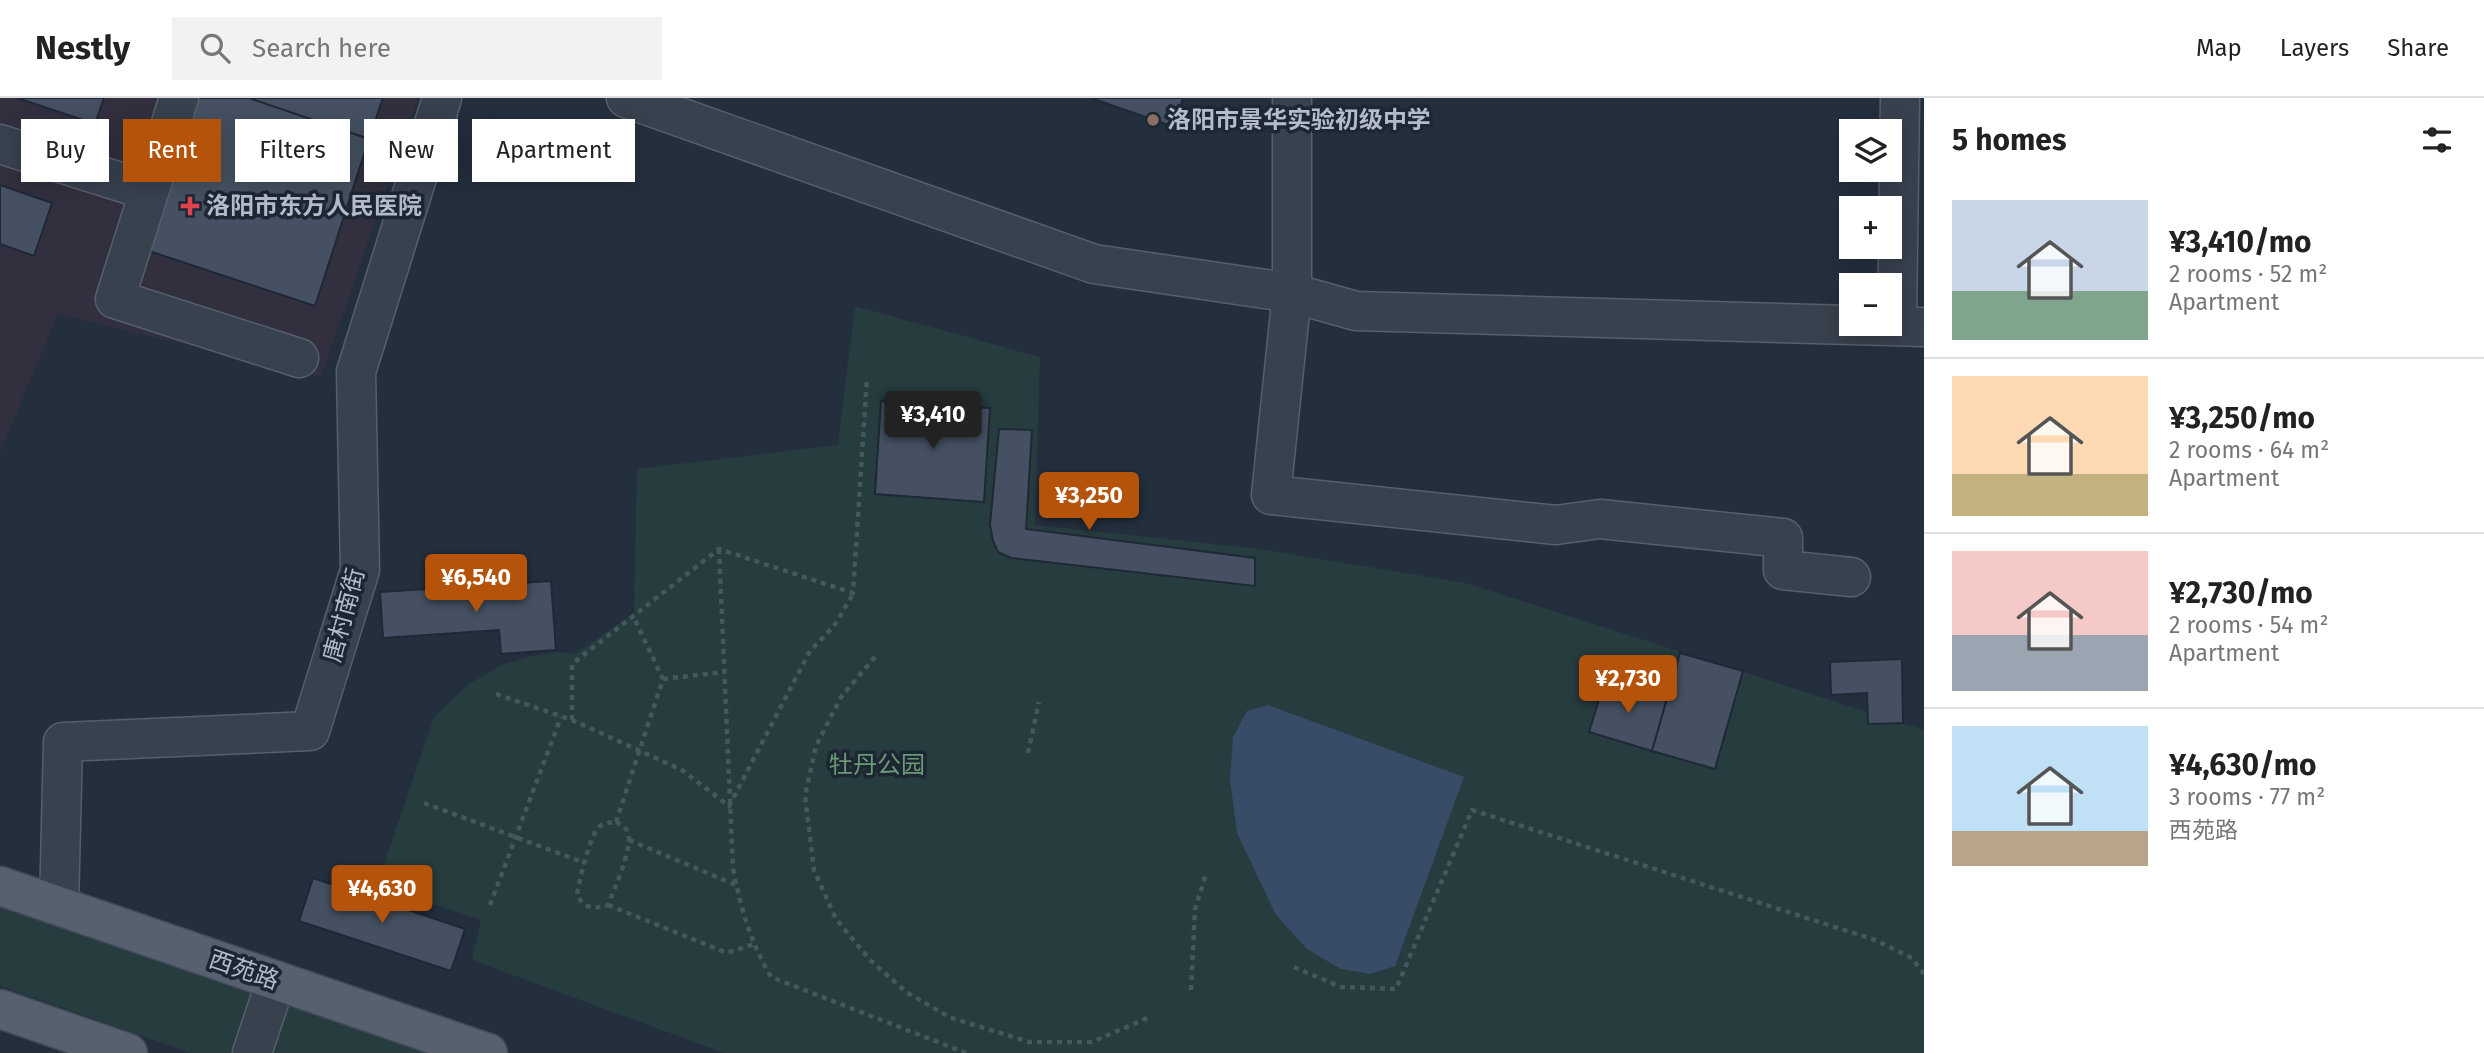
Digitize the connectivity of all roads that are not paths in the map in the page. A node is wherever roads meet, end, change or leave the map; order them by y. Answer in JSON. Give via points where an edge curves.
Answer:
{"nodes":[{"id":1,"x":179,"y":98,"type":"edge"},
{"id":2,"x":442,"y":98,"type":"edge"},
{"id":3,"x":626,"y":98,"type":"edge"},
{"id":4,"x":1292,"y":98,"type":"edge"},
{"id":5,"x":1900,"y":98,"type":"edge"},
{"id":6,"x":0,"y":144,"type":"edge"},
{"id":7,"x":1911,"y":168,"type":"edge"},
{"id":8,"x":149,"y":191,"type":"junction"},
{"id":9,"x":1292,"y":293,"type":"junction"},
{"id":10,"x":1910,"y":326,"type":"edge"},
{"id":11,"x":299,"y":358,"type":"dead end"},
{"id":12,"x":1851,"y":577,"type":"dead end"},
{"id":13,"x":0,"y":886,"type":"edge"},
{"id":14,"x":59,"y":906,"type":"junction"},
{"id":15,"x":276,"y":981,"type":"junction"},
{"id":16,"x":0,"y":1009,"type":"edge"},
{"id":17,"x":128,"y":1053,"type":"edge"},
{"id":18,"x":252,"y":1053,"type":"edge"},
{"id":19,"x":488,"y":1053,"type":"edge"}],
"edges":[{"from":1,"to":8,"type":"lane"},
{"from":2,"to":14,"type":"lane","name":"唐村南街","via":[[356,372],[360,570],[310,732],[63,742]]},
{"from":3,"to":9,"type":"lane","via":[[1094,264]]},
{"from":4,"to":9,"type":"lane"},
{"from":5,"to":7,"type":"lane"},
{"from":6,"to":8,"type":"lane"},
{"from":7,"to":10,"type":"lane"},
{"from":8,"to":11,"type":"lane","via":[[114,299]]},
{"from":9,"to":10,"type":"lane","via":[[1356,311]]},
{"from":9,"to":12,"type":"lane","via":[[1271,495],[1556,525],[1600,519],[1783,538],[1783,570]]},
{"from":13,"to":14,"type":"main road","name":"西苑路"},
{"from":14,"to":15,"type":"main road","name":"西苑路"},
{"from":15,"to":18,"type":"lane"},
{"from":15,"to":19,"type":"main road","name":"西苑路"},
{"from":16,"to":17,"type":"main road"}]}
